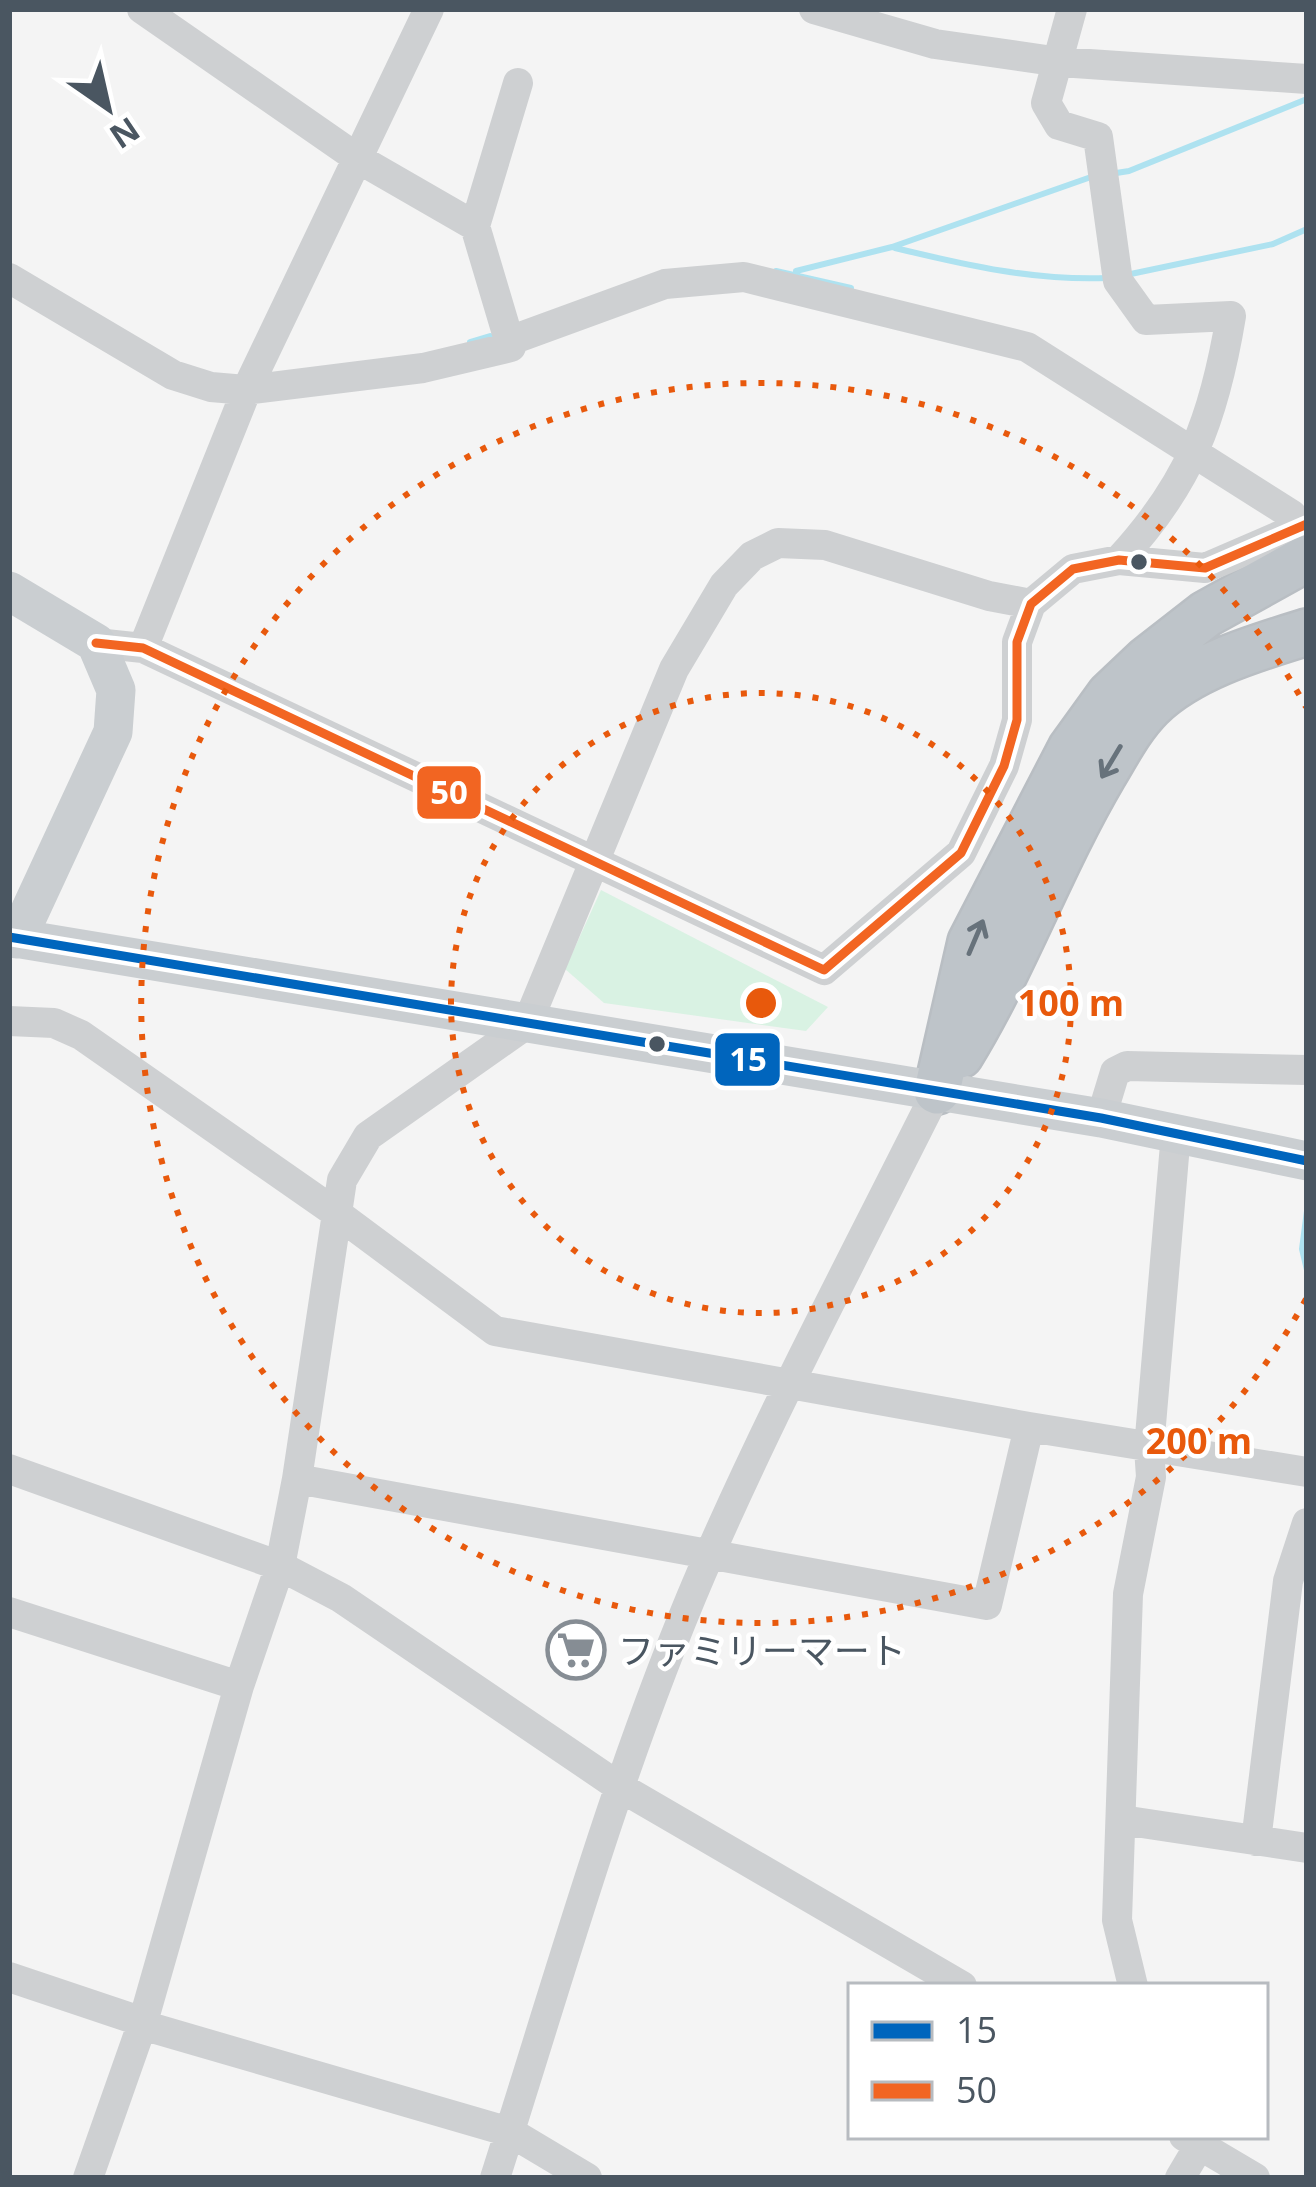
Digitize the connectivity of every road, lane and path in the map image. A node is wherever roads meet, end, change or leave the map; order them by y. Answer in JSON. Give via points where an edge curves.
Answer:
{"nodes":[{"id":1,"x":142,"y":9,"type":"edge"},
{"id":2,"x":429,"y":9,"type":"edge"},
{"id":3,"x":814,"y":9,"type":"edge"},
{"id":4,"x":1072,"y":9,"type":"edge"},
{"id":5,"x":1060,"y":62,"type":"junction"},
{"id":6,"x":1307,"y":80,"type":"edge"},
{"id":7,"x":518,"y":83,"type":"dead end"},
{"id":8,"x":357,"y":158,"type":"junction"},
{"id":9,"x":475,"y":226,"type":"junction"},
{"id":10,"x":9,"y":278,"type":"edge"},
{"id":11,"x":509,"y":341,"type":"junction"},
{"id":12,"x":250,"y":383,"type":"junction"},
{"id":13,"x":1198,"y":442,"type":"junction"},
{"id":14,"x":1305,"y":536,"type":"edge"},
{"id":15,"x":1119,"y":560,"type":"junction"},
{"id":16,"x":1307,"y":579,"type":"edge"},
{"id":17,"x":9,"y":591,"type":"edge"},
{"id":18,"x":1237,"y":598,"type":"junction"},
{"id":19,"x":1307,"y":603,"type":"edge"},
{"id":20,"x":1031,"y":604,"type":"junction"},
{"id":21,"x":1307,"y":632,"type":"edge"},
{"id":22,"x":96,"y":643,"type":"junction"},
{"id":23,"x":143,"y":648,"type":"junction"},
{"id":24,"x":1152,"y":704,"type":"junction"},
{"id":25,"x":596,"y":863,"type":"junction"},
{"id":26,"x":11,"y":942,"type":"edge"},
{"id":27,"x":9,"y":1021,"type":"edge"},
{"id":28,"x":527,"y":1024,"type":"junction"},
{"id":29,"x":1307,"y":1070,"type":"edge"},
{"id":30,"x":938,"y":1091,"type":"junction"},
{"id":31,"x":1101,"y":1118,"type":"junction"},
{"id":32,"x":1176,"y":1133,"type":"junction"},
{"id":33,"x":1293,"y":1159,"type":"edge"},
{"id":34,"x":339,"y":1215,"type":"junction"},
{"id":35,"x":789,"y":1385,"type":"junction"},
{"id":36,"x":1030,"y":1427,"type":"junction"},
{"id":37,"x":1149,"y":1448,"type":"junction"},
{"id":38,"x":9,"y":1469,"type":"edge"},
{"id":39,"x":1307,"y":1472,"type":"edge"},
{"id":40,"x":298,"y":1479,"type":"junction"},
{"id":41,"x":1307,"y":1523,"type":"edge"},
{"id":42,"x":711,"y":1552,"type":"junction"},
{"id":43,"x":280,"y":1566,"type":"junction"},
{"id":44,"x":9,"y":1612,"type":"edge"},
{"id":45,"x":239,"y":1686,"type":"junction"},
{"id":46,"x":618,"y":1786,"type":"junction"},
{"id":47,"x":1122,"y":1820,"type":"junction"},
{"id":48,"x":1256,"y":1840,"type":"junction"},
{"id":49,"x":1307,"y":1849,"type":"edge"},
{"id":50,"x":9,"y":1977,"type":"edge"},
{"id":51,"x":957,"y":1983,"type":"edge"},
{"id":52,"x":1131,"y":1983,"type":"edge"},
{"id":53,"x":143,"y":2022,"type":"junction"},
{"id":54,"x":510,"y":2132,"type":"junction"},
{"id":55,"x":1191,"y":2141,"type":"edge"},
{"id":56,"x":88,"y":2178,"type":"edge"},
{"id":57,"x":495,"y":2178,"type":"edge"},
{"id":58,"x":587,"y":2178,"type":"edge"},
{"id":59,"x":1180,"y":2178,"type":"edge"},
{"id":60,"x":1255,"y":2178,"type":"edge"}],
"edges":[{"from":1,"to":8,"type":"street"},
{"from":2,"to":8,"type":"street"},
{"from":3,"to":5,"type":"street","via":[[935,44]]},
{"from":4,"to":5,"type":"street"},
{"from":5,"to":6,"type":"street"},
{"from":5,"to":13,"type":"street","via":[[1046,104],[1059,125],[1098,137],[1117,272],[1146,320],[1232,316]]},
{"from":7,"to":9,"type":"street"},
{"from":8,"to":9,"type":"street"},
{"from":8,"to":12,"type":"street"},
{"from":9,"to":11,"type":"street"},
{"from":10,"to":12,"type":"street","via":[[173,375],[211,387]]},
{"from":11,"to":12,"type":"street","via":[[511,347],[423,368]]},
{"from":11,"to":13,"type":"street","via":[[665,284],[744,277],[1027,347]]},
{"from":12,"to":23,"type":"street"},
{"from":13,"to":14,"type":"street","via":[[1292,515]]},
{"from":13,"to":15,"type":"street","via":[[1156,520]]},
{"from":14,"to":15,"type":"street","via":[[1205,568]]},
{"from":14,"to":18,"type":"highway"},
{"from":15,"to":20,"type":"street","via":[[1072,569]]},
{"from":16,"to":18,"type":"highway"},
{"from":17,"to":22,"type":"main road"},
{"from":30,"to":18,"type":"highway","one_way":true,"via":[[971,942],[1072,749],[1109,694]]},
{"from":19,"to":24,"type":"highway","via":[[1187,665]]},
{"from":20,"to":25,"type":"street","via":[[825,544],[778,543],[752,556],[724,584],[674,669]]},
{"from":20,"to":25,"type":"street","via":[[1017,642],[1017,720],[962,853],[824,970]]},
{"from":21,"to":24,"type":"highway","via":[[1210,668]]},
{"from":22,"to":23,"type":"street"},
{"from":22,"to":26,"type":"main road","via":[[116,690],[113,732]]},
{"from":23,"to":25,"type":"street"},
{"from":24,"to":30,"type":"highway","one_way":true,"via":[[1080,815],[981,1021]]},
{"from":25,"to":28,"type":"street"},
{"from":26,"to":28,"type":"main road"},
{"from":27,"to":34,"type":"street","via":[[54,1023],[81,1035]]},
{"from":28,"to":30,"type":"main road"},
{"from":28,"to":34,"type":"street","via":[[368,1136],[342,1180]]},
{"from":29,"to":31,"type":"street","via":[[1127,1066],[1114,1072]]},
{"from":30,"to":31,"type":"main road"},
{"from":30,"to":35,"type":"street"},
{"from":31,"to":32,"type":"main road"},
{"from":32,"to":33,"type":"main road"},
{"from":32,"to":37,"type":"street"},
{"from":34,"to":35,"type":"street","via":[[495,1330]]},
{"from":34,"to":40,"type":"street"},
{"from":35,"to":36,"type":"street"},
{"from":35,"to":42,"type":"street"},
{"from":36,"to":37,"type":"street"},
{"from":36,"to":42,"type":"street","via":[[987,1605]]},
{"from":37,"to":39,"type":"street"},
{"from":37,"to":47,"type":"street","via":[[1128,1594]]},
{"from":38,"to":43,"type":"street"},
{"from":40,"to":42,"type":"street"},
{"from":40,"to":43,"type":"street"},
{"from":41,"to":48,"type":"street","via":[[1288,1581]]},
{"from":42,"to":46,"type":"street"},
{"from":43,"to":45,"type":"street"},
{"from":43,"to":46,"type":"street","via":[[341,1598]]},
{"from":44,"to":45,"type":"street"},
{"from":45,"to":53,"type":"street"},
{"from":46,"to":51,"type":"street"},
{"from":46,"to":54,"type":"street"},
{"from":47,"to":48,"type":"street"},
{"from":47,"to":52,"type":"street","via":[[1117,1920]]},
{"from":48,"to":49,"type":"street"},
{"from":50,"to":53,"type":"street"},
{"from":53,"to":54,"type":"street"},
{"from":53,"to":56,"type":"street"},
{"from":54,"to":57,"type":"street"},
{"from":54,"to":58,"type":"street"},
{"from":55,"to":59,"type":"street"},
{"from":55,"to":60,"type":"street"}]}
